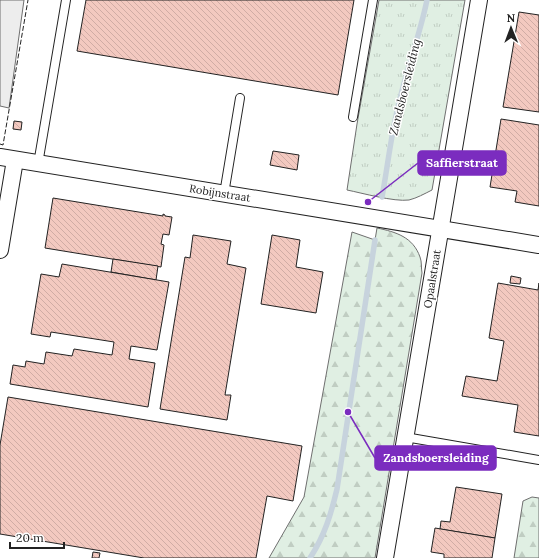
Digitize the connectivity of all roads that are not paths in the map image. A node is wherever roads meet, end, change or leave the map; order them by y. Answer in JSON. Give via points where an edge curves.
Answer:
{"nodes":[{"id":1,"x":66,"y":0,"type":"edge"},
{"id":2,"x":373,"y":0,"type":"edge"},
{"id":3,"x":479,"y":0,"type":"edge"},
{"id":4,"x":240,"y":98,"type":"dead end"},
{"id":5,"x":353,"y":117,"type":"dead end"},
{"id":6,"x":8,"y":159,"type":"edge"},
{"id":7,"x":38,"y":164,"type":"junction"},
{"id":8,"x":224,"y":194,"type":"junction"},
{"id":9,"x":440,"y":229,"type":"junction"},
{"id":10,"x":539,"y":245,"type":"edge"},
{"id":11,"x":0,"y":250,"type":"edge"},
{"id":12,"x":405,"y":438,"type":"junction"},
{"id":13,"x":539,"y":460,"type":"edge"},
{"id":14,"x":385,"y":558,"type":"edge"}],
"edges":[{"from":1,"to":7,"type":"lane"},
{"from":2,"to":5,"type":"lane"},
{"from":3,"to":9,"type":"street","name":"Opaalstraat"},
{"from":4,"to":8,"type":"lane"},
{"from":6,"to":7,"type":"street","name":"Robijnstraat"},
{"from":6,"to":11,"type":"street"},
{"from":7,"to":8,"type":"street","name":"Robijnstraat"},
{"from":8,"to":9,"type":"street","name":"Robijnstraat"},
{"from":9,"to":10,"type":"street","name":"Robijnstraat"},
{"from":9,"to":12,"type":"street","name":"Opaalstraat"},
{"from":12,"to":13,"type":"lane"},
{"from":12,"to":14,"type":"street","name":"Opaalstraat"}]}
